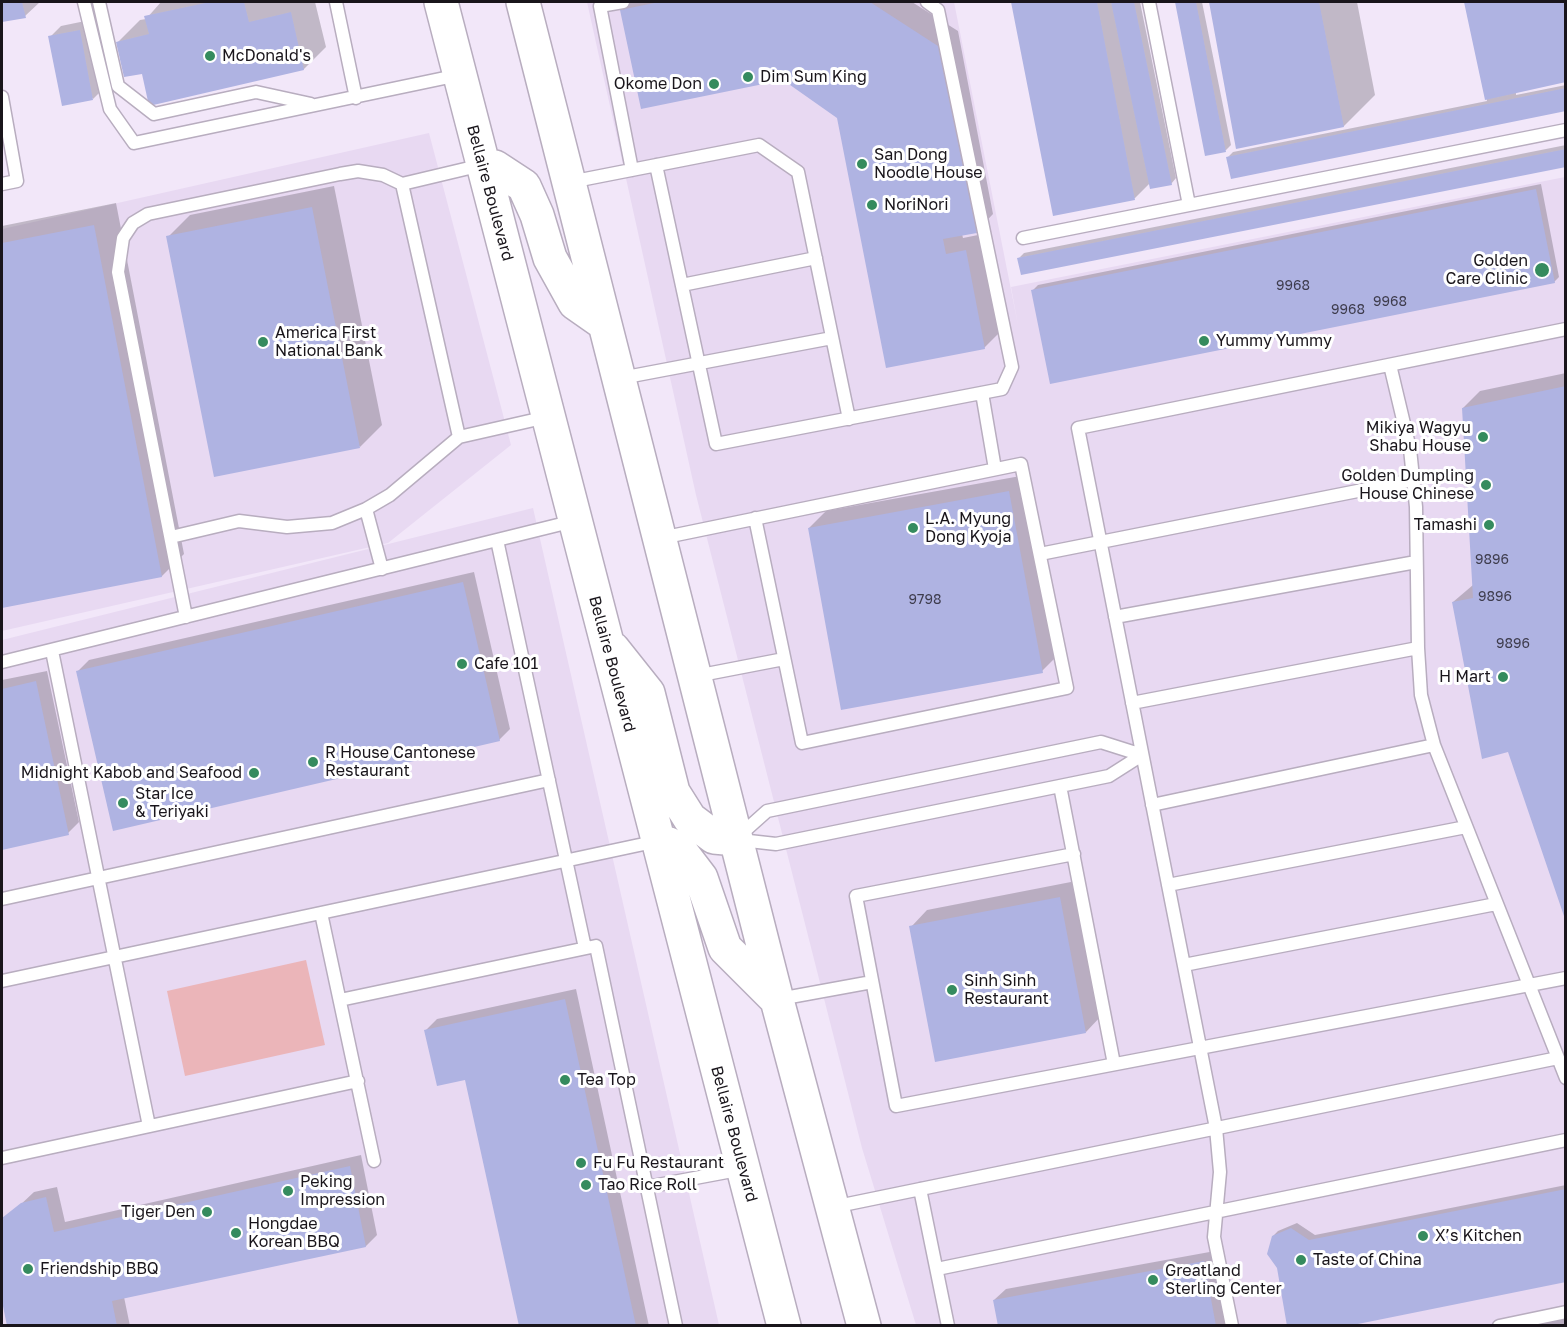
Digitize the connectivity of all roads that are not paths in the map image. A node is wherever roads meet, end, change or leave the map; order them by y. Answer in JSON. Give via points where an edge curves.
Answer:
{"nodes":[{"id":1,"x":84,"y":2,"type":"edge"},
{"id":2,"x":99,"y":2,"type":"edge"},
{"id":3,"x":336,"y":2,"type":"edge"},
{"id":4,"x":441,"y":2,"type":"edge"},
{"id":5,"x":523,"y":2,"type":"edge"},
{"id":6,"x":623,"y":2,"type":"edge"},
{"id":7,"x":927,"y":2,"type":"edge"},
{"id":8,"x":1149,"y":2,"type":"edge"},
{"id":9,"x":460,"y":75,"type":"junction"},
{"id":10,"x":2,"y":97,"type":"edge"},
{"id":11,"x":356,"y":98,"type":"junction"},
{"id":12,"x":317,"y":106,"type":"junction"},
{"id":13,"x":1566,"y":130,"type":"edge"},
{"id":14,"x":483,"y":165,"type":"junction"},
{"id":15,"x":656,"y":165,"type":"junction"},
{"id":16,"x":632,"y":170,"type":"junction"},
{"id":17,"x":569,"y":182,"type":"junction"},
{"id":18,"x":2,"y":184,"type":"edge"},
{"id":19,"x":402,"y":184,"type":"junction"},
{"id":20,"x":1189,"y":205,"type":"junction"},
{"id":21,"x":1023,"y":238,"type":"dead end"},
{"id":22,"x":816,"y":258,"type":"junction"},
{"id":23,"x":682,"y":285,"type":"junction"},
{"id":24,"x":605,"y":324,"type":"junction"},
{"id":25,"x":1566,"y":328,"type":"edge"},
{"id":26,"x":832,"y":338,"type":"junction"},
{"id":27,"x":698,"y":363,"type":"junction"},
{"id":28,"x":1390,"y":365,"type":"junction"},
{"id":29,"x":619,"y":378,"type":"junction"},
{"id":30,"x":982,"y":393,"type":"junction"},
{"id":31,"x":548,"y":416,"type":"junction"},
{"id":32,"x":849,"y":419,"type":"junction"},
{"id":33,"x":459,"y":437,"type":"junction"},
{"id":34,"x":995,"y":469,"type":"junction"},
{"id":35,"x":1413,"y":480,"type":"junction"},
{"id":36,"x":366,"y":509,"type":"junction"},
{"id":37,"x":755,"y":518,"type":"junction"},
{"id":38,"x":575,"y":521,"type":"junction"},
{"id":39,"x":171,"y":537,"type":"junction"},
{"id":40,"x":659,"y":538,"type":"junction"},
{"id":41,"x":497,"y":540,"type":"junction"},
{"id":42,"x":1100,"y":542,"type":"junction"},
{"id":43,"x":1040,"y":554,"type":"junction"},
{"id":44,"x":1416,"y":562,"type":"junction"},
{"id":45,"x":382,"y":569,"type":"junction"},
{"id":46,"x":1115,"y":617,"type":"junction"},
{"id":47,"x":186,"y":618,"type":"junction"},
{"id":48,"x":606,"y":641,"type":"junction"},
{"id":49,"x":1418,"y":648,"type":"junction"},
{"id":50,"x":51,"y":651,"type":"junction"},
{"id":51,"x":784,"y":659,"type":"junction"},
{"id":52,"x":2,"y":662,"type":"edge"},
{"id":53,"x":695,"y":676,"type":"junction"},
{"id":54,"x":1132,"y":703,"type":"junction"},
{"id":55,"x":1434,"y":746,"type":"junction"},
{"id":56,"x":1142,"y":755,"type":"junction"},
{"id":57,"x":549,"y":780,"type":"junction"},
{"id":58,"x":1060,"y":786,"type":"junction"},
{"id":59,"x":1152,"y":804,"type":"junction"},
{"id":60,"x":1466,"y":827,"type":"junction"},
{"id":61,"x":736,"y":839,"type":"junction"},
{"id":62,"x":658,"y":841,"type":"junction"},
{"id":63,"x":1074,"y":854,"type":"junction"},
{"id":64,"x":566,"y":861,"type":"junction"},
{"id":65,"x":98,"y":878,"type":"junction"},
{"id":66,"x":1168,"y":885,"type":"junction"},
{"id":67,"x":2,"y":899,"type":"edge"},
{"id":68,"x":1496,"y":904,"type":"junction"},
{"id":69,"x":321,"y":913,"type":"junction"},
{"id":70,"x":585,"y":948,"type":"junction"},
{"id":71,"x":114,"y":957,"type":"junction"},
{"id":72,"x":1184,"y":965,"type":"junction"},
{"id":73,"x":1566,"y":978,"type":"edge"},
{"id":74,"x":2,"y":981,"type":"edge"},
{"id":75,"x":872,"y":982,"type":"junction"},
{"id":76,"x":1529,"y":986,"type":"junction"},
{"id":77,"x":340,"y":1000,"type":"junction"},
{"id":78,"x":777,"y":1000,"type":"junction"},
{"id":79,"x":1200,"y":1048,"type":"junction"},
{"id":80,"x":1558,"y":1058,"type":"junction"},
{"id":81,"x":1114,"y":1064,"type":"junction"},
{"id":82,"x":1566,"y":1078,"type":"edge"},
{"id":83,"x":358,"y":1081,"type":"junction"},
{"id":84,"x":149,"y":1126,"type":"junction"},
{"id":85,"x":1216,"y":1128,"type":"junction"},
{"id":86,"x":1566,"y":1140,"type":"edge"},
{"id":87,"x":2,"y":1158,"type":"edge"},
{"id":88,"x":375,"y":1161,"type":"dead end"},
{"id":89,"x":743,"y":1168,"type":"junction"},
{"id":90,"x":647,"y":1187,"type":"junction"},
{"id":91,"x":920,"y":1189,"type":"junction"},
{"id":92,"x":832,"y":1207,"type":"junction"},
{"id":93,"x":1215,"y":1212,"type":"junction"},
{"id":94,"x":937,"y":1269,"type":"junction"},
{"id":95,"x":1566,"y":1312,"type":"edge"},
{"id":96,"x":676,"y":1326,"type":"edge"},
{"id":97,"x":784,"y":1326,"type":"edge"},
{"id":98,"x":864,"y":1326,"type":"edge"},
{"id":99,"x":948,"y":1326,"type":"edge"},
{"id":100,"x":1232,"y":1326,"type":"edge"},
{"id":101,"x":1499,"y":1326,"type":"edge"}],
"edges":[{"from":1,"to":12,"type":"lane","via":[[110,109],[134,143]]},
{"from":2,"to":12,"type":"lane","via":[[118,86],[154,114],[256,92]]},
{"from":3,"to":11,"type":"lane"},
{"from":4,"to":9,"type":"main road","name":"Bellaire Boulevard"},
{"from":5,"to":17,"type":"main road"},
{"from":6,"to":16,"type":"lane","via":[[600,6]]},
{"from":7,"to":30,"type":"lane","via":[[938,10],[1012,367],[1002,389]]},
{"from":8,"to":20,"type":"lane"},
{"from":9,"to":11,"type":"lane"},
{"from":9,"to":14,"type":"main road","name":"Bellaire Boulevard"},
{"from":10,"to":18,"type":"lane","via":[[17,181]]},
{"from":11,"to":12,"type":"lane"},
{"from":13,"to":20,"type":"lane"},
{"from":14,"to":19,"type":"lane"},
{"from":14,"to":24,"type":"main road","via":[[495,167],[524,186],[550,258],[575,303]]},
{"from":14,"to":31,"type":"main road","name":"Bellaire Boulevard"},
{"from":15,"to":16,"type":"lane"},
{"from":15,"to":22,"type":"lane","via":[[759,145],[798,172]]},
{"from":15,"to":23,"type":"lane"},
{"from":16,"to":17,"type":"lane"},
{"from":17,"to":24,"type":"main road"},
{"from":19,"to":33,"type":"lane"},
{"from":19,"to":39,"type":"lane","via":[[383,175],[358,171],[148,214],[133,223],[123,238],[118,272]]},
{"from":20,"to":21,"type":"lane"},
{"from":22,"to":23,"type":"lane"},
{"from":22,"to":26,"type":"lane"},
{"from":23,"to":27,"type":"lane"},
{"from":24,"to":29,"type":"main road"},
{"from":25,"to":28,"type":"lane"},
{"from":26,"to":27,"type":"lane"},
{"from":26,"to":32,"type":"lane"},
{"from":27,"to":29,"type":"lane"},
{"from":27,"to":32,"type":"lane","via":[[716,444]]},
{"from":28,"to":35,"type":"lane","via":[[1410,449]]},
{"from":28,"to":42,"type":"lane","via":[[1078,428]]},
{"from":29,"to":40,"type":"main road"},
{"from":30,"to":32,"type":"lane"},
{"from":30,"to":34,"type":"lane"},
{"from":31,"to":33,"type":"lane"},
{"from":31,"to":38,"type":"main road","name":"Bellaire Boulevard"},
{"from":33,"to":36,"type":"lane","via":[[390,495]]},
{"from":34,"to":37,"type":"lane"},
{"from":34,"to":43,"type":"lane","via":[[1021,464]]},
{"from":35,"to":42,"type":"lane"},
{"from":35,"to":44,"type":"lane"},
{"from":36,"to":39,"type":"lane","via":[[332,523],[287,527],[239,521]]},
{"from":36,"to":45,"type":"lane"},
{"from":37,"to":40,"type":"lane"},
{"from":37,"to":51,"type":"lane"},
{"from":38,"to":41,"type":"lane"},
{"from":38,"to":48,"type":"main road","name":"Bellaire Boulevard"},
{"from":39,"to":47,"type":"lane"},
{"from":40,"to":53,"type":"main road"},
{"from":41,"to":45,"type":"lane"},
{"from":41,"to":57,"type":"lane"},
{"from":42,"to":43,"type":"lane"},
{"from":42,"to":46,"type":"lane"},
{"from":43,"to":51,"type":"lane","via":[[1067,688],[801,743]]},
{"from":44,"to":46,"type":"lane"},
{"from":44,"to":49,"type":"lane"},
{"from":45,"to":47,"type":"lane"},
{"from":46,"to":54,"type":"lane"},
{"from":47,"to":50,"type":"lane"},
{"from":48,"to":61,"type":"main road","via":[[648,693],[673,792],[690,819],[714,837]]},
{"from":48,"to":62,"type":"main road","name":"Bellaire Boulevard"},
{"from":49,"to":54,"type":"lane"},
{"from":49,"to":55,"type":"lane","via":[[1421,695]]},
{"from":50,"to":52,"type":"lane"},
{"from":50,"to":65,"type":"lane"},
{"from":51,"to":53,"type":"lane"},
{"from":53,"to":61,"type":"main road"},
{"from":54,"to":56,"type":"lane"},
{"from":55,"to":59,"type":"lane"},
{"from":55,"to":60,"type":"lane"},
{"from":56,"to":58,"type":"lane","via":[[1108,776]]},
{"from":56,"to":59,"type":"lane"},
{"from":56,"to":61,"type":"lane","via":[[1101,742],[767,811]]},
{"from":57,"to":64,"type":"lane"},
{"from":57,"to":65,"type":"lane"},
{"from":58,"to":61,"type":"lane","via":[[776,844]]},
{"from":58,"to":63,"type":"lane"},
{"from":59,"to":66,"type":"lane"},
{"from":60,"to":66,"type":"lane"},
{"from":60,"to":68,"type":"lane"},
{"from":61,"to":78,"type":"main road"},
{"from":62,"to":64,"type":"lane"},
{"from":62,"to":78,"type":"main road","via":[[682,853],[701,878],[724,948]]},
{"from":62,"to":89,"type":"main road","name":"Bellaire Boulevard"},
{"from":63,"to":75,"type":"lane","via":[[856,896]]},
{"from":63,"to":81,"type":"lane"},
{"from":64,"to":69,"type":"lane"},
{"from":64,"to":70,"type":"lane"},
{"from":65,"to":67,"type":"lane"},
{"from":65,"to":71,"type":"lane"},
{"from":66,"to":72,"type":"lane"},
{"from":68,"to":72,"type":"lane"},
{"from":68,"to":76,"type":"lane"},
{"from":69,"to":71,"type":"lane"},
{"from":69,"to":77,"type":"lane"},
{"from":70,"to":77,"type":"lane"},
{"from":70,"to":90,"type":"lane","via":[[596,946]]},
{"from":71,"to":74,"type":"lane"},
{"from":71,"to":84,"type":"lane"},
{"from":72,"to":79,"type":"lane"},
{"from":73,"to":76,"type":"lane"},
{"from":75,"to":78,"type":"lane"},
{"from":75,"to":81,"type":"lane","via":[[896,1106]]},
{"from":76,"to":79,"type":"lane"},
{"from":76,"to":80,"type":"lane"},
{"from":77,"to":83,"type":"lane"},
{"from":78,"to":92,"type":"main road"},
{"from":79,"to":81,"type":"lane"},
{"from":79,"to":85,"type":"lane"},
{"from":80,"to":82,"type":"lane"},
{"from":80,"to":85,"type":"lane"},
{"from":83,"to":84,"type":"lane"},
{"from":83,"to":88,"type":"lane"},
{"from":84,"to":87,"type":"lane"},
{"from":85,"to":91,"type":"lane"},
{"from":85,"to":93,"type":"lane","via":[[1220,1172]]},
{"from":86,"to":93,"type":"lane"},
{"from":89,"to":90,"type":"lane"},
{"from":89,"to":97,"type":"main road","name":"Bellaire Boulevard"},
{"from":90,"to":96,"type":"lane"},
{"from":91,"to":92,"type":"lane"},
{"from":91,"to":94,"type":"lane"},
{"from":92,"to":98,"type":"main road"},
{"from":93,"to":94,"type":"lane"},
{"from":93,"to":100,"type":"lane","via":[[1214,1236]]},
{"from":94,"to":99,"type":"lane"},
{"from":95,"to":101,"type":"lane"}]}
